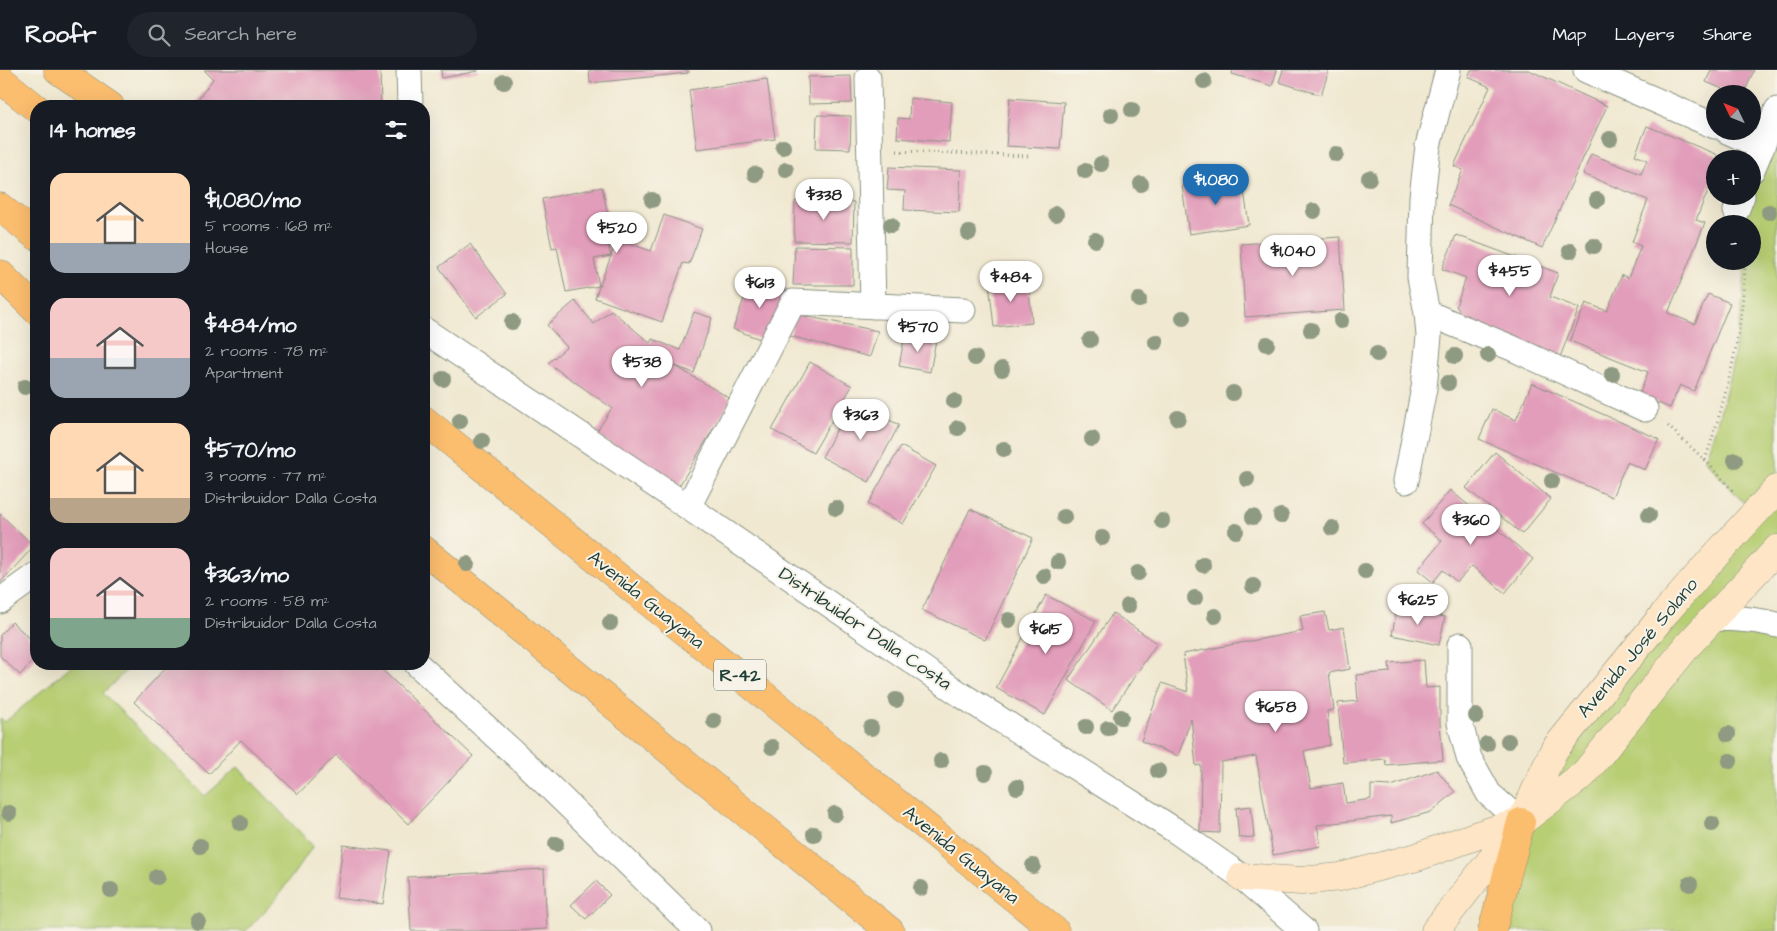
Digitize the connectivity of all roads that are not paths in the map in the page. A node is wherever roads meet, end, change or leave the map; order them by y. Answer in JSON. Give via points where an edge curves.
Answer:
{"nodes":[{"id":1,"x":58,"y":70,"type":"edge"},
{"id":2,"x":409,"y":70,"type":"edge"},
{"id":3,"x":1448,"y":70,"type":"edge"},
{"id":4,"x":1586,"y":70,"type":"edge"},
{"id":5,"x":868,"y":78,"type":"dead end"},
{"id":6,"x":0,"y":79,"type":"edge"},
{"id":7,"x":101,"y":100,"type":"edge"},
{"id":8,"x":410,"y":100,"type":"edge"},
{"id":9,"x":30,"y":103,"type":"edge"},
{"id":10,"x":1777,"y":110,"type":"edge"},
{"id":11,"x":1706,"y":122,"type":"edge"},
{"id":12,"x":1748,"y":140,"type":"edge"},
{"id":13,"x":1762,"y":146,"type":"junction"},
{"id":14,"x":1760,"y":150,"type":"edge"},
{"id":15,"x":0,"y":207,"type":"edge"},
{"id":16,"x":30,"y":231,"type":"edge"},
{"id":17,"x":0,"y":274,"type":"edge"},
{"id":18,"x":30,"y":304,"type":"edge"},
{"id":19,"x":874,"y":306,"type":"junction"},
{"id":20,"x":964,"y":310,"type":"dead end"},
{"id":21,"x":1428,"y":313,"type":"junction"},
{"id":22,"x":430,"y":334,"type":"edge"},
{"id":23,"x":1645,"y":409,"type":"road end"},
{"id":24,"x":430,"y":425,"type":"edge"},
{"id":25,"x":1406,"y":480,"type":"dead end"},
{"id":26,"x":1777,"y":488,"type":"edge"},
{"id":27,"x":688,"y":507,"type":"junction"},
{"id":28,"x":1777,"y":549,"type":"edge"},
{"id":29,"x":430,"y":555,"type":"edge"},
{"id":30,"x":30,"y":579,"type":"edge"},
{"id":31,"x":0,"y":601,"type":"edge"},
{"id":32,"x":1712,"y":618,"type":"junction"},
{"id":33,"x":1777,"y":625,"type":"edge"},
{"id":34,"x":1460,"y":645,"type":"dead end"},
{"id":35,"x":424,"y":670,"type":"edge"},
{"id":36,"x":1521,"y":822,"type":"junction"},
{"id":37,"x":1242,"y":876,"type":"junction"},
{"id":38,"x":698,"y":931,"type":"edge"},
{"id":39,"x":890,"y":931,"type":"edge"},
{"id":40,"x":1055,"y":931,"type":"edge"},
{"id":41,"x":1276,"y":931,"type":"edge"},
{"id":42,"x":1304,"y":931,"type":"edge"},
{"id":43,"x":1434,"y":931,"type":"edge"},
{"id":44,"x":1492,"y":931,"type":"edge"}],
"edges":[{"from":1,"to":7,"type":"main road"},
{"from":2,"to":8,"type":"street"},
{"from":3,"to":21,"type":"street","via":[[1428,146],[1422,197],[1420,277]]},
{"from":4,"to":11,"type":"street"},
{"from":5,"to":19,"type":"street"},
{"from":6,"to":9,"type":"main road"},
{"from":10,"to":13,"type":"street"},
{"from":12,"to":13,"type":"street"},
{"from":13,"to":14,"type":"street"},
{"from":15,"to":16,"type":"main road"},
{"from":17,"to":18,"type":"main road"},
{"from":19,"to":20,"type":"street"},
{"from":19,"to":27,"type":"street","via":[[793,302]]},
{"from":21,"to":23,"type":"street"},
{"from":21,"to":25,"type":"street","via":[[1430,336],[1424,388]]},
{"from":22,"to":27,"type":"street","name":"Distribuidor Dalla Costa"},
{"from":24,"to":40,"type":"main road","name":"Avenida Guayana","number":"R-42"},
{"from":26,"to":36,"type":"street","name":"Avenida José Solano","via":[[1665,613],[1554,750]]},
{"from":27,"to":37,"type":"street","name":"Distribuidor Dalla Costa","via":[[960,694]]},
{"from":28,"to":32,"type":"street","name":"Avenida José Solano"},
{"from":29,"to":39,"type":"main road"},
{"from":30,"to":31,"type":"street"},
{"from":32,"to":33,"type":"street","via":[[1742,618]]},
{"from":32,"to":36,"type":"street","name":"Avenida José Solano","via":[[1584,774]]},
{"from":34,"to":36,"type":"street","via":[[1460,723],[1469,758],[1489,794]]},
{"from":35,"to":38,"type":"street"},
{"from":36,"to":37,"type":"street","via":[[1417,857],[1340,877],[1301,881]]},
{"from":36,"to":43,"type":"street","name":"Avenida José Solano"},
{"from":36,"to":44,"type":"main road"},
{"from":37,"to":41,"type":"street"},
{"from":37,"to":42,"type":"street","name":"Distribuidor Dalla Costa"}]}
